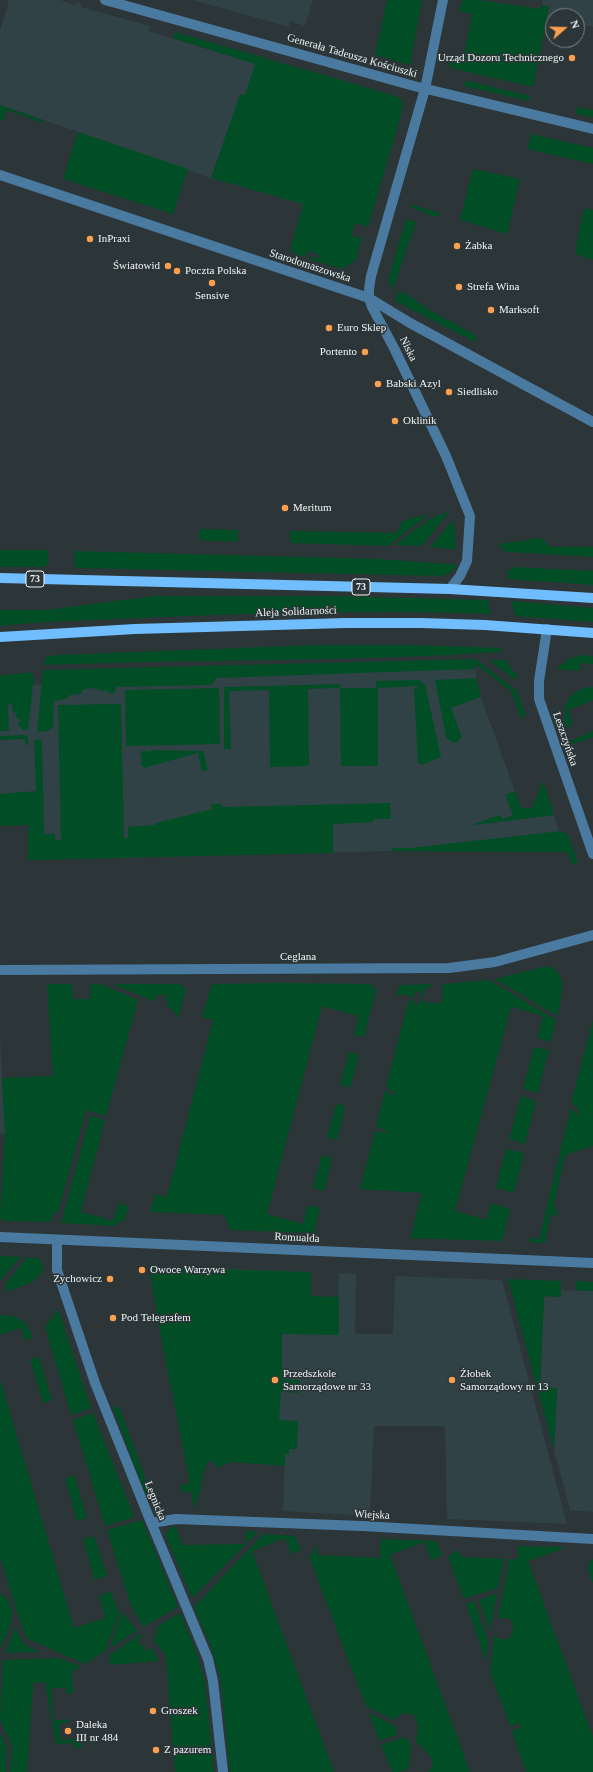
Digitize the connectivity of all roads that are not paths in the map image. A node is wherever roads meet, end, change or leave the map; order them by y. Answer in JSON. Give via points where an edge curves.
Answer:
{"nodes":[{"id":1,"x":105,"y":0,"type":"edge"},
{"id":2,"x":443,"y":0,"type":"edge"},
{"id":3,"x":425,"y":89,"type":"junction"},
{"id":4,"x":593,"y":129,"type":"edge"},
{"id":5,"x":0,"y":175,"type":"edge"},
{"id":6,"x":369,"y":298,"type":"junction"},
{"id":7,"x":593,"y":422,"type":"edge"},
{"id":8,"x":0,"y":578,"type":"edge"},
{"id":9,"x":450,"y":589,"type":"junction"},
{"id":10,"x":593,"y":598,"type":"edge"},
{"id":11,"x":547,"y":629,"type":"junction"},
{"id":12,"x":593,"y":633,"type":"edge"},
{"id":13,"x":0,"y":637,"type":"edge"},
{"id":14,"x":593,"y":854,"type":"edge"},
{"id":15,"x":593,"y":936,"type":"edge"},
{"id":16,"x":0,"y":970,"type":"edge"},
{"id":17,"x":0,"y":1237,"type":"edge"},
{"id":18,"x":57,"y":1240,"type":"junction"},
{"id":19,"x":593,"y":1263,"type":"edge"},
{"id":20,"x":151,"y":1523,"type":"junction"},
{"id":21,"x":593,"y":1539,"type":"edge"},
{"id":22,"x":223,"y":1772,"type":"edge"}],
"edges":[{"from":1,"to":3,"type":"street","name":"Generała Tadeusza Kościuszki"},
{"from":2,"to":3,"type":"street","name":"Niska"},
{"from":3,"to":4,"type":"street","name":"Generała Tadeusza Kościuszki"},
{"from":3,"to":6,"type":"street","name":"Niska","via":[[371,276]]},
{"from":5,"to":6,"type":"street","name":"Starodomaszowska"},
{"from":6,"to":7,"type":"street","name":"Starodomaszowska","via":[[410,324]]},
{"from":6,"to":9,"type":"street","name":"Niska","via":[[446,456],[470,516],[468,561]]},
{"from":8,"to":9,"type":"main road","number":"73"},
{"from":9,"to":10,"type":"main road","number":"73"},
{"from":11,"to":12,"type":"main road","name":"Aleja Solidarności"},
{"from":11,"to":13,"type":"main road","name":"Aleja Solidarności","via":[[421,622],[346,623]]},
{"from":11,"to":14,"type":"street","name":"Leszczyńska","via":[[539,681],[539,699]]},
{"from":15,"to":16,"type":"street","name":"Ceglana","via":[[495,962],[449,968]]},
{"from":17,"to":18,"type":"street","name":"Romualda"},
{"from":18,"to":19,"type":"street","name":"Romualda"},
{"from":18,"to":20,"type":"street","name":"Legnicka","via":[[56,1270],[95,1383]]},
{"from":20,"to":21,"type":"street","name":"Wiejska","via":[[176,1519]]},
{"from":20,"to":22,"type":"street","name":"Legnicka","via":[[208,1659],[214,1681]]}]}
